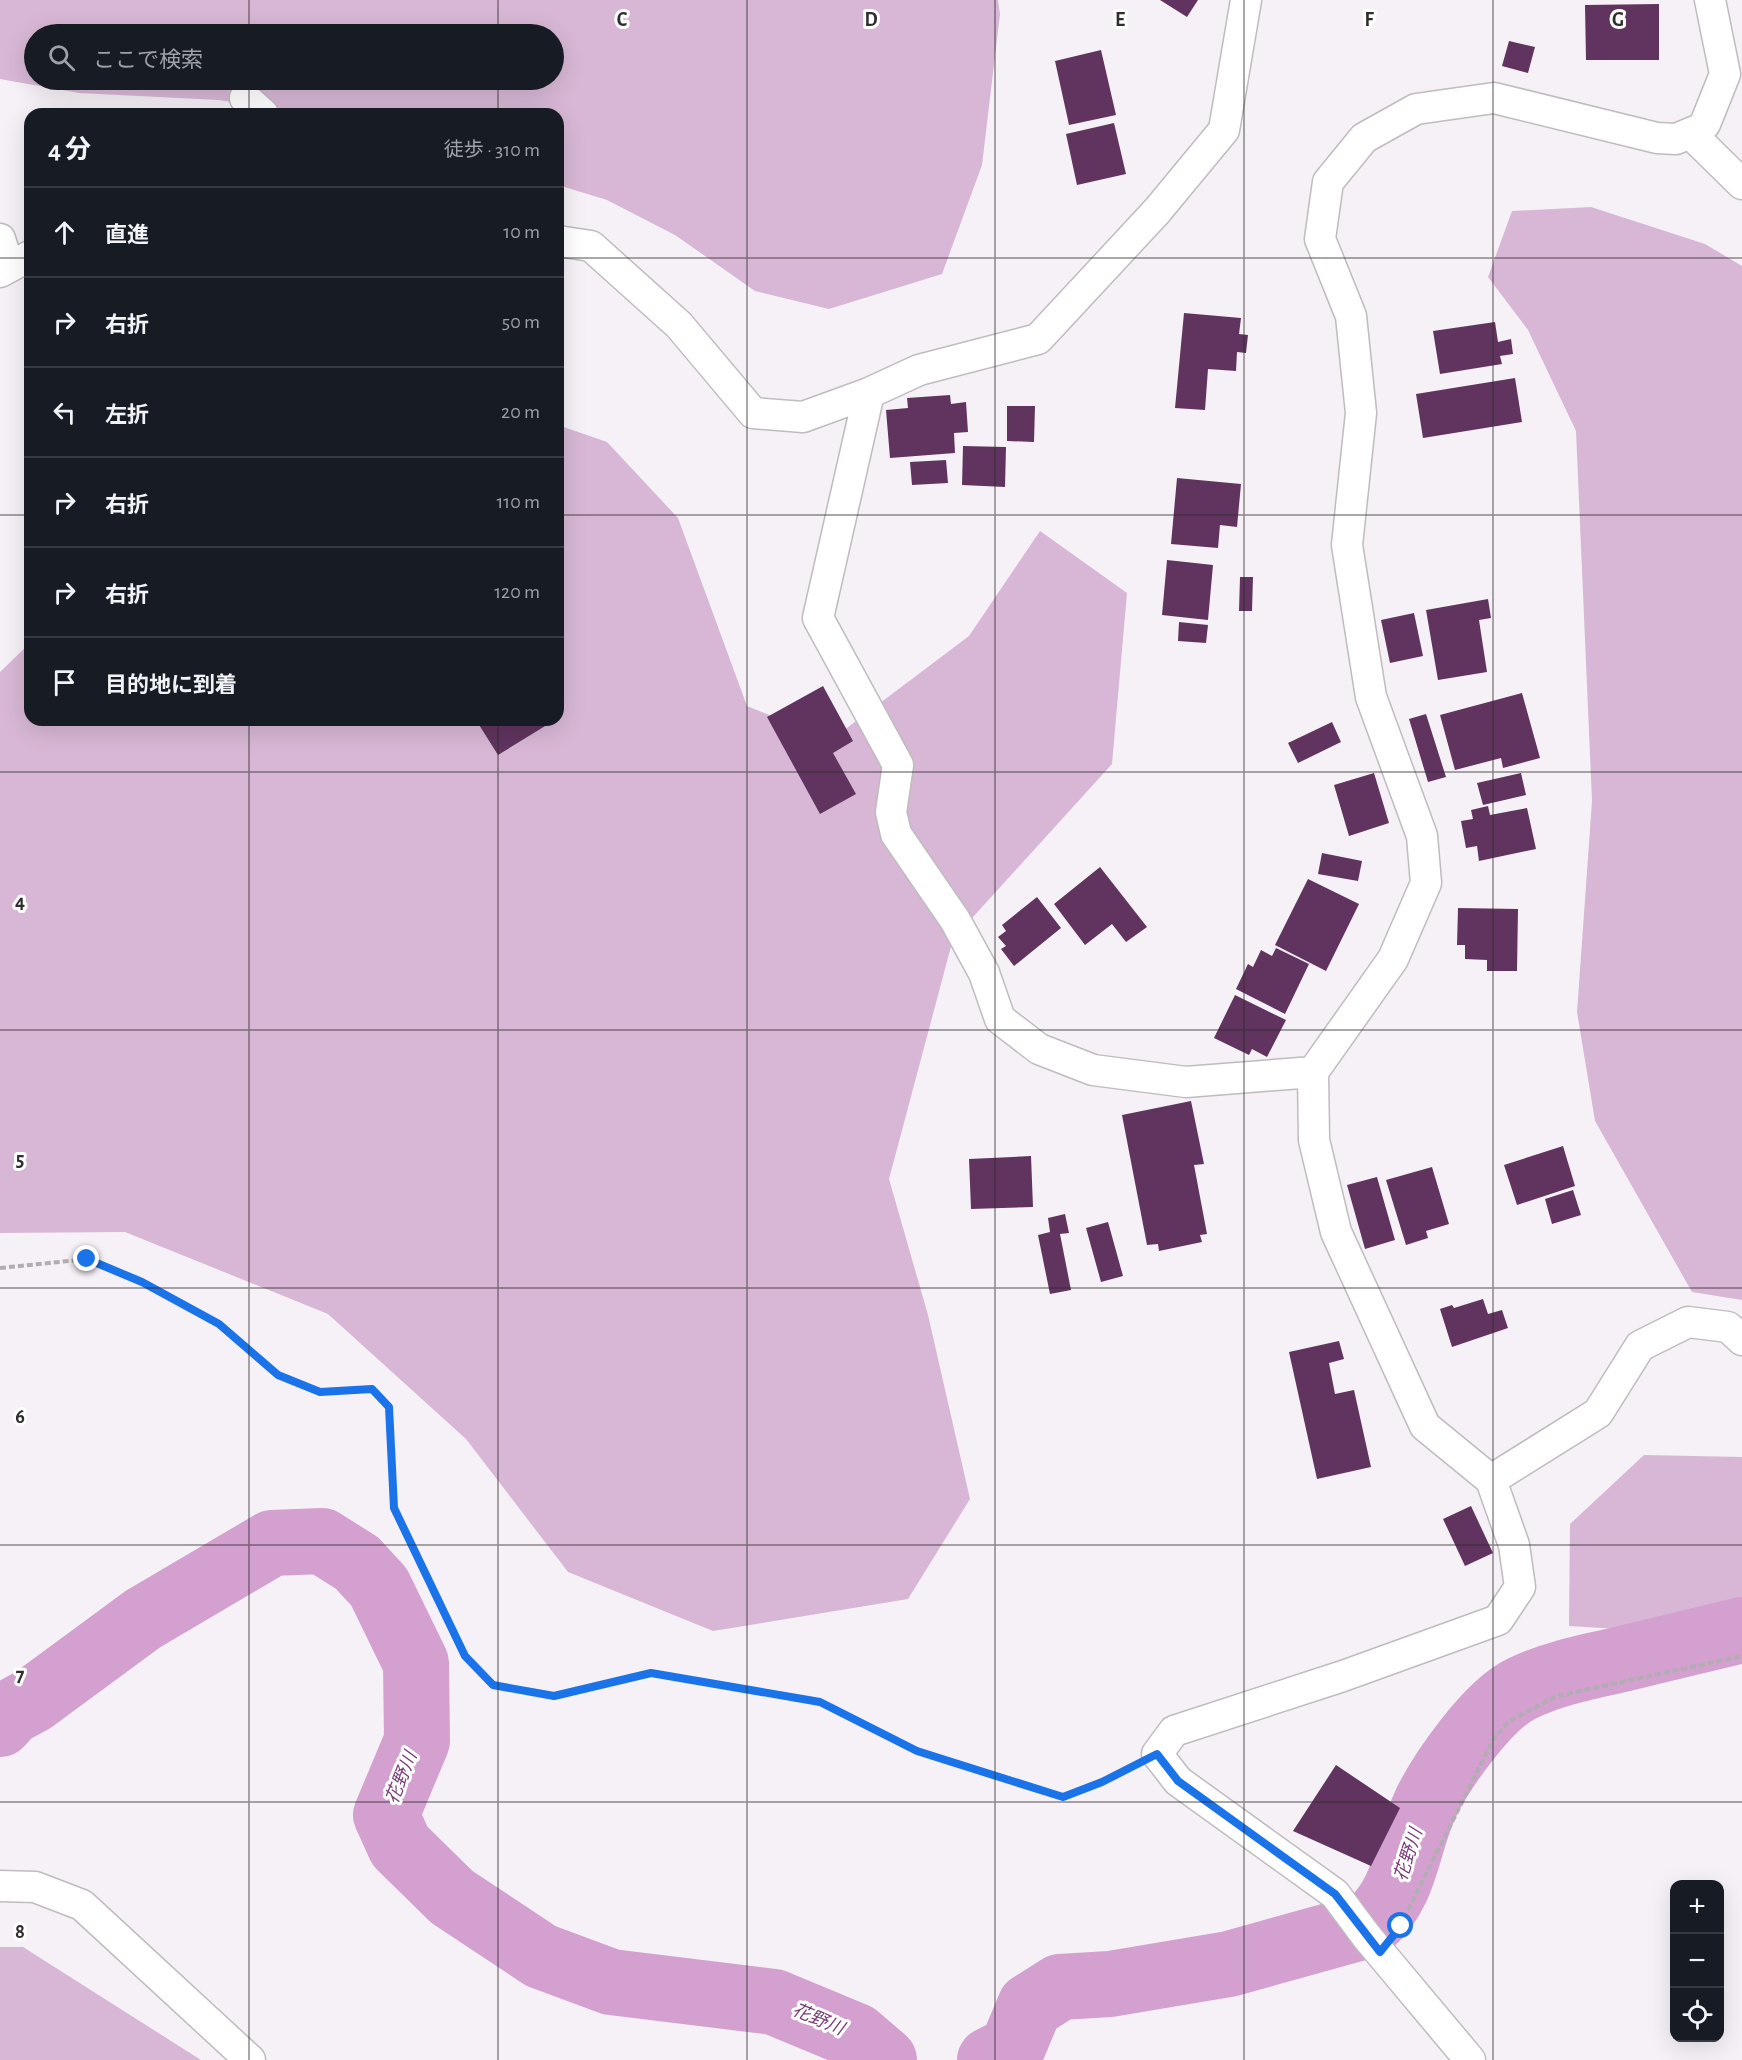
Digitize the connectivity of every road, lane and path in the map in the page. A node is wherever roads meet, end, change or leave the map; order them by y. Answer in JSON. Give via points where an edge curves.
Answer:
{"nodes":[{"id":1,"x":1246,"y":0,"type":"edge"},
{"id":2,"x":1710,"y":0,"type":"edge"},
{"id":3,"x":1692,"y":135,"type":"junction"},
{"id":4,"x":1742,"y":184,"type":"edge"},
{"id":5,"x":0,"y":240,"type":"edge"},
{"id":6,"x":564,"y":242,"type":"edge"},
{"id":7,"x":13,"y":265,"type":"edge"},
{"id":8,"x":869,"y":393,"type":"junction"},
{"id":9,"x":1313,"y":1072,"type":"junction"},
{"id":10,"x":0,"y":1268,"type":"edge"},
{"id":11,"x":1742,"y":1340,"type":"edge"},
{"id":12,"x":1491,"y":1480,"type":"junction"},
{"id":13,"x":1742,"y":1656,"type":"edge"},
{"id":14,"x":1157,"y":1754,"type":"junction"},
{"id":15,"x":0,"y":1886,"type":"edge"},
{"id":16,"x":1373,"y":1945,"type":"junction"},
{"id":17,"x":250,"y":2060,"type":"edge"},
{"id":18,"x":1470,"y":2060,"type":"edge"}],
"edges":[{"from":1,"to":8,"type":"street","via":[[1224,130],[1157,211],[1038,339],[919,370]]},
{"from":2,"to":3,"type":"street","via":[[1725,74],[1705,124]]},
{"from":3,"to":4,"type":"street"},
{"from":3,"to":9,"type":"street","via":[[1657,138],[1494,98],[1416,109],[1364,138],[1328,182],[1320,239],[1351,316],[1361,414],[1347,545],[1371,696],[1422,836],[1426,883],[1393,959]]},
{"from":5,"to":7,"type":"street"},
{"from":6,"to":8,"type":"street","via":[[591,246],[678,325],[753,414],[803,417]]},
{"from":8,"to":9,"type":"street","via":[[818,618],[898,765],[891,812],[896,834],[955,920],[984,973],[1000,1019],[1039,1049],[1093,1070],[1186,1082]]},
{"from":9,"to":12,"type":"street","via":[[1314,1140],[1336,1232],[1425,1426]]},
{"from":10,"to":14,"type":"path","via":[[87,1259],[142,1282],[219,1324],[278,1375],[320,1392],[372,1389],[389,1407],[394,1508],[465,1656],[493,1685],[554,1696],[651,1673],[820,1702],[917,1751],[1063,1797]]},
{"from":11,"to":12,"type":"street","via":[[1728,1327],[1688,1322],[1640,1346],[1598,1413]]},
{"from":12,"to":14,"type":"street","via":[[1514,1545],[1520,1587],[1498,1620],[1174,1731]]},
{"from":13,"to":16,"type":"path","via":[[1584,1688],[1557,1696],[1508,1722],[1493,1740],[1401,1926]]},
{"from":14,"to":16,"type":"street","via":[[1178,1781],[1335,1894]]},
{"from":15,"to":17,"type":"street","via":[[35,1887],[82,1905]]},
{"from":16,"to":18,"type":"street"}]}
